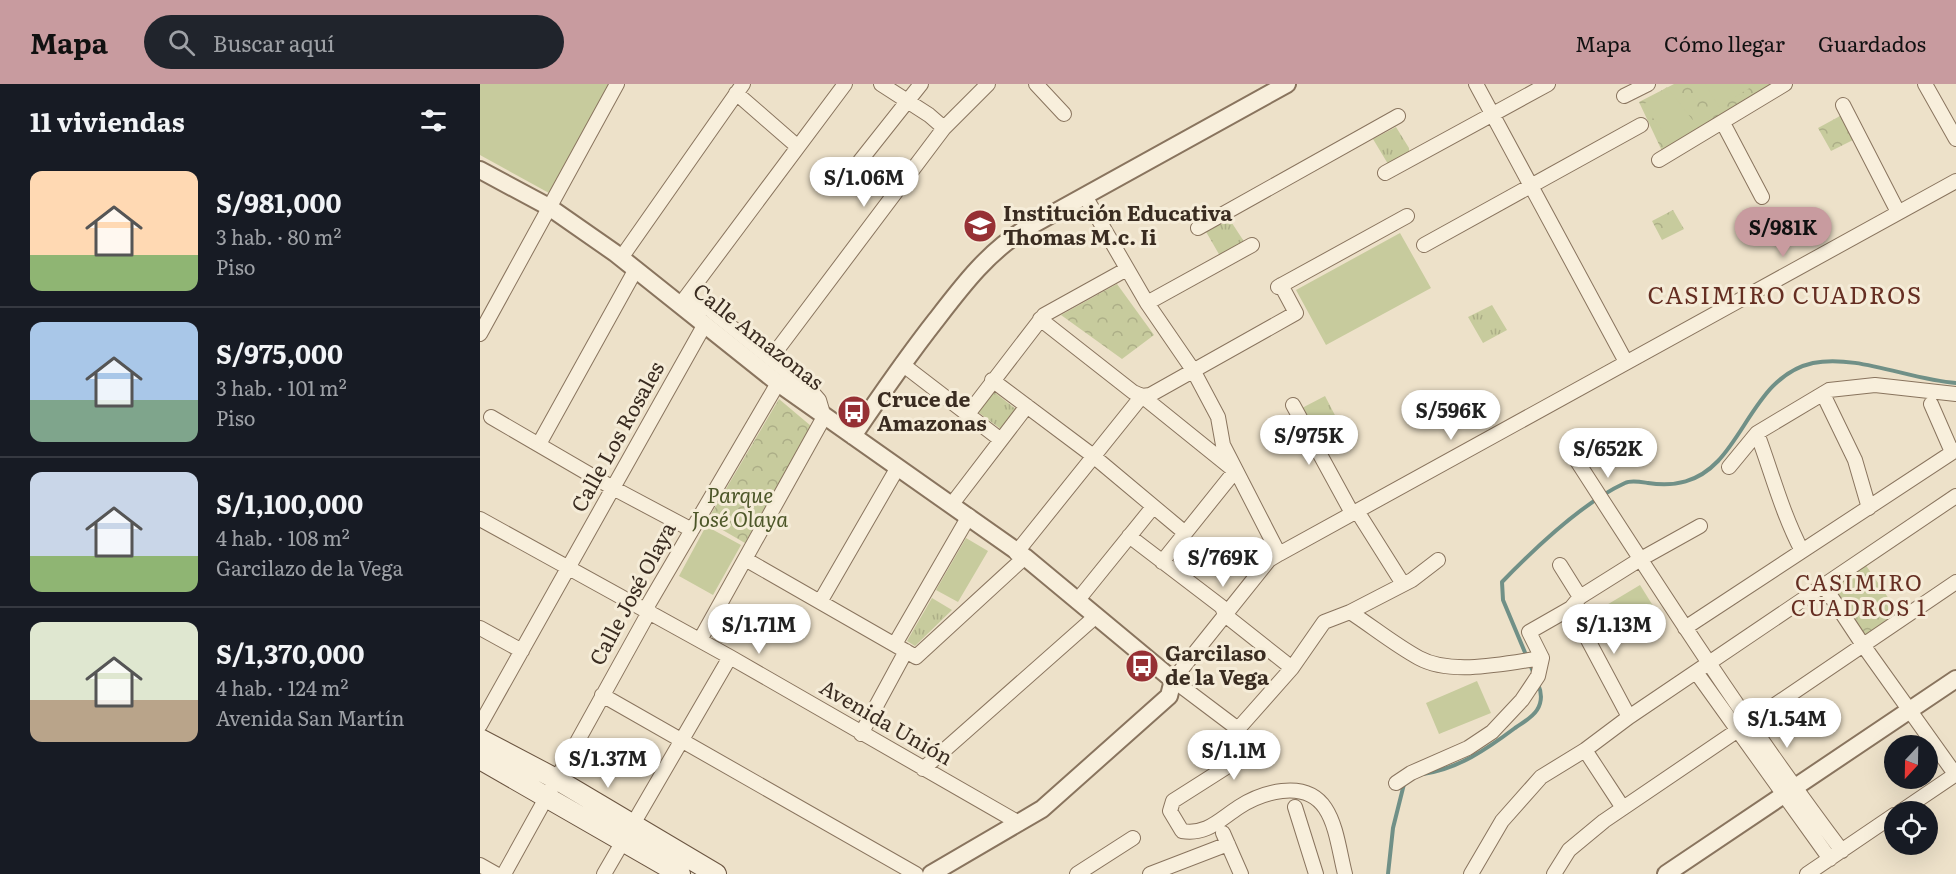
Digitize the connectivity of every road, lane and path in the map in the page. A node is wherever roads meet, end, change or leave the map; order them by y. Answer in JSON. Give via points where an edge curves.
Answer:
{"nodes":[{"id":1,"x":617,"y":84,"type":"edge"},
{"id":2,"x":845,"y":84,"type":"edge"},
{"id":3,"x":881,"y":84,"type":"edge"},
{"id":4,"x":921,"y":84,"type":"edge"},
{"id":5,"x":988,"y":84,"type":"edge"},
{"id":6,"x":1036,"y":84,"type":"edge"},
{"id":7,"x":1287,"y":84,"type":"edge"},
{"id":8,"x":1476,"y":84,"type":"edge"},
{"id":9,"x":1548,"y":84,"type":"edge"},
{"id":10,"x":1648,"y":84,"type":"edge"},
{"id":11,"x":1785,"y":84,"type":"edge"},
{"id":12,"x":1925,"y":84,"type":"edge"},
{"id":13,"x":739,"y":88,"type":"edge"},
{"id":14,"x":1624,"y":96,"type":"dead end"},
{"id":15,"x":908,"y":101,"type":"junction"},
{"id":16,"x":1843,"y":105,"type":"dead end"},
{"id":17,"x":1064,"y":114,"type":"dead end"},
{"id":18,"x":1493,"y":114,"type":"junction"},
{"id":19,"x":1398,"y":116,"type":"dead end"},
{"id":20,"x":1723,"y":123,"type":"junction"},
{"id":21,"x":1641,"y":125,"type":"dead end"},
{"id":22,"x":944,"y":128,"type":"junction"},
{"id":23,"x":1956,"y":139,"type":"edge"},
{"id":24,"x":798,"y":147,"type":"junction"},
{"id":25,"x":1659,"y":160,"type":"dead end"},
{"id":26,"x":860,"y":161,"type":"dead end"},
{"id":27,"x":480,"y":170,"type":"edge"},
{"id":28,"x":1385,"y":173,"type":"dead end"},
{"id":29,"x":1956,"y":181,"type":"edge"},
{"id":30,"x":1530,"y":184,"type":"junction"},
{"id":31,"x":1085,"y":196,"type":"junction"},
{"id":32,"x":1762,"y":197,"type":"dead end"},
{"id":33,"x":549,"y":207,"type":"junction"},
{"id":34,"x":1898,"y":212,"type":"junction"},
{"id":35,"x":1407,"y":216,"type":"dead end"},
{"id":36,"x":1198,"y":228,"type":"dead end"},
{"id":37,"x":1252,"y":245,"type":"dead end"},
{"id":38,"x":1424,"y":245,"type":"dead end"},
{"id":39,"x":621,"y":258,"type":"junction"},
{"id":40,"x":636,"y":269,"type":"junction"},
{"id":41,"x":1127,"y":269,"type":"junction"},
{"id":42,"x":1147,"y":303,"type":"junction"},
{"id":43,"x":680,"y":305,"type":"junction"},
{"id":44,"x":1040,"y":319,"type":"junction"},
{"id":45,"x":705,"y":324,"type":"junction"},
{"id":46,"x":480,"y":334,"type":"edge"},
{"id":47,"x":771,"y":358,"type":"junction"},
{"id":48,"x":1626,"y":362,"type":"junction"},
{"id":49,"x":902,"y":364,"type":"junction"},
{"id":50,"x":1193,"y":370,"type":"junction"},
{"id":51,"x":992,"y":380,"type":"junction"},
{"id":52,"x":778,"y":383,"type":"junction"},
{"id":53,"x":1823,"y":394,"type":"junction"},
{"id":54,"x":1956,"y":394,"type":"edge"},
{"id":55,"x":1142,"y":396,"type":"junction"},
{"id":56,"x":1931,"y":404,"type":"dead end"},
{"id":57,"x":1293,"y":405,"type":"dead end"},
{"id":58,"x":1027,"y":406,"type":"junction"},
{"id":59,"x":968,"y":414,"type":"junction"},
{"id":60,"x":491,"y":417,"type":"dead end"},
{"id":61,"x":824,"y":417,"type":"junction"},
{"id":62,"x":1757,"y":433,"type":"junction"},
{"id":63,"x":853,"y":435,"type":"junction"},
{"id":64,"x":1001,"y":440,"type":"junction"},
{"id":65,"x":539,"y":444,"type":"junction"},
{"id":66,"x":1954,"y":451,"type":"edge"},
{"id":67,"x":1092,"y":455,"type":"junction"},
{"id":68,"x":1579,"y":465,"type":"dead end"},
{"id":69,"x":898,"y":466,"type":"junction"},
{"id":70,"x":1729,"y":468,"type":"dead end"},
{"id":71,"x":1235,"y":471,"type":"junction"},
{"id":72,"x":613,"y":488,"type":"junction"},
{"id":73,"x":1956,"y":496,"type":"edge"},
{"id":74,"x":952,"y":504,"type":"junction"},
{"id":75,"x":1153,"y":507,"type":"junction"},
{"id":76,"x":1869,"y":508,"type":"junction"},
{"id":77,"x":1355,"y":512,"type":"junction"},
{"id":78,"x":969,"y":516,"type":"junction"},
{"id":79,"x":482,"y":526,"type":"edge"},
{"id":80,"x":1700,"y":526,"type":"dead end"},
{"id":81,"x":692,"y":530,"type":"junction"},
{"id":82,"x":1184,"y":532,"type":"junction"},
{"id":83,"x":1129,"y":536,"type":"junction"},
{"id":84,"x":1285,"y":551,"type":"junction"},
{"id":85,"x":1802,"y":551,"type":"junction"},
{"id":86,"x":1021,"y":555,"type":"junction"},
{"id":87,"x":745,"y":559,"type":"junction"},
{"id":88,"x":1438,"y":560,"type":"dead end"},
{"id":89,"x":1639,"y":560,"type":"junction"},
{"id":90,"x":1162,"y":562,"type":"junction"},
{"id":91,"x":1560,"y":565,"type":"dead end"},
{"id":92,"x":568,"y":570,"type":"junction"},
{"id":93,"x":1956,"y":582,"type":"edge"},
{"id":94,"x":1403,"y":584,"type":"junction"},
{"id":95,"x":1824,"y":586,"type":"junction"},
{"id":96,"x":1580,"y":597,"type":"junction"},
{"id":97,"x":1077,"y":601,"type":"junction"},
{"id":98,"x":820,"y":602,"type":"junction"},
{"id":99,"x":1571,"y":608,"type":"junction"},
{"id":100,"x":649,"y":612,"type":"junction"},
{"id":101,"x":1350,"y":612,"type":"junction"},
{"id":102,"x":1225,"y":615,"type":"junction"},
{"id":103,"x":1095,"y":617,"type":"junction"},
{"id":104,"x":480,"y":628,"type":"edge"},
{"id":105,"x":1685,"y":628,"type":"junction"},
{"id":106,"x":700,"y":640,"type":"junction"},
{"id":107,"x":1863,"y":645,"type":"junction"},
{"id":108,"x":901,"y":648,"type":"junction"},
{"id":109,"x":522,"y":651,"type":"junction"},
{"id":110,"x":730,"y":657,"type":"junction"},
{"id":111,"x":1536,"y":659,"type":"junction"},
{"id":112,"x":1709,"y":664,"type":"junction"},
{"id":113,"x":1292,"y":668,"type":"junction"},
{"id":114,"x":1696,"y":672,"type":"junction"},
{"id":115,"x":1956,"y":679,"type":"edge"},
{"id":116,"x":1173,"y":680,"type":"junction"},
{"id":117,"x":602,"y":695,"type":"junction"},
{"id":118,"x":1910,"y":710,"type":"junction"},
{"id":119,"x":1629,"y":717,"type":"junction"},
{"id":120,"x":1749,"y":723,"type":"junction"},
{"id":121,"x":480,"y":725,"type":"edge"},
{"id":122,"x":1737,"y":731,"type":"junction"},
{"id":123,"x":1240,"y":732,"type":"junction"},
{"id":124,"x":861,"y":734,"type":"junction"},
{"id":125,"x":480,"y":739,"type":"edge"},
{"id":126,"x":682,"y":741,"type":"junction"},
{"id":127,"x":1585,"y":750,"type":"junction"},
{"id":128,"x":480,"y":759,"type":"edge"},
{"id":129,"x":923,"y":769,"type":"junction"},
{"id":130,"x":1956,"y":774,"type":"edge"},
{"id":131,"x":1395,"y":783,"type":"dead end"},
{"id":132,"x":552,"y":788,"type":"junction"},
{"id":133,"x":1789,"y":792,"type":"junction"},
{"id":134,"x":1916,"y":801,"type":"edge"},
{"id":135,"x":1295,"y":807,"type":"dead end"},
{"id":136,"x":1623,"y":808,"type":"junction"},
{"id":137,"x":1884,"y":822,"type":"edge"},
{"id":138,"x":1019,"y":823,"type":"junction"},
{"id":139,"x":628,"y":833,"type":"junction"},
{"id":140,"x":1133,"y":838,"type":"dead end"},
{"id":141,"x":1836,"y":855,"type":"junction"},
{"id":142,"x":480,"y":865,"type":"edge"},
{"id":143,"x":1174,"y":869,"type":"edge"},
{"id":144,"x":496,"y":874,"type":"edge"},
{"id":145,"x":504,"y":874,"type":"edge"},
{"id":146,"x":604,"y":874,"type":"edge"},
{"id":147,"x":680,"y":874,"type":"edge"},
{"id":148,"x":716,"y":874,"type":"edge"},
{"id":149,"x":916,"y":874,"type":"edge"},
{"id":150,"x":932,"y":874,"type":"edge"},
{"id":151,"x":1077,"y":874,"type":"edge"},
{"id":152,"x":1150,"y":874,"type":"edge"},
{"id":153,"x":1241,"y":874,"type":"edge"},
{"id":154,"x":1316,"y":874,"type":"edge"},
{"id":155,"x":1345,"y":874,"type":"edge"},
{"id":156,"x":1472,"y":874,"type":"edge"},
{"id":157,"x":1554,"y":874,"type":"edge"},
{"id":158,"x":1666,"y":874,"type":"edge"},
{"id":159,"x":1808,"y":874,"type":"edge"}],
"edges":[{"from":1,"to":33,"type":"street"},
{"from":2,"to":24,"type":"street"},
{"from":3,"to":15,"type":"street"},
{"from":4,"to":15,"type":"street"},
{"from":5,"to":22,"type":"street"},
{"from":6,"to":17,"type":"street"},
{"from":7,"to":31,"type":"street"},
{"from":8,"to":18,"type":"street"},
{"from":9,"to":18,"type":"street"},
{"from":10,"to":14,"type":"street"},
{"from":11,"to":20,"type":"street"},
{"from":12,"to":23,"type":"street"},
{"from":13,"to":24,"type":"street"},
{"from":13,"to":39,"type":"street"},
{"from":15,"to":22,"type":"street"},
{"from":15,"to":26,"type":"street"},
{"from":16,"to":34,"type":"street"},
{"from":18,"to":28,"type":"street"},
{"from":18,"to":30,"type":"street"},
{"from":19,"to":36,"type":"street"},
{"from":20,"to":25,"type":"street"},
{"from":20,"to":32,"type":"street"},
{"from":21,"to":30,"type":"street"},
{"from":22,"to":47,"type":"street"},
{"from":24,"to":43,"type":"street"},
{"from":27,"to":33,"type":"street","name":"Calle Amazonas"},
{"from":29,"to":34,"type":"street"},
{"from":30,"to":38,"type":"street"},
{"from":30,"to":48,"type":"street"},
{"from":31,"to":41,"type":"street"},
{"from":31,"to":49,"type":"street","via":[[1019,233],[988,256]]},
{"from":33,"to":39,"type":"street","name":"Calle Amazonas"},
{"from":33,"to":46,"type":"street"},
{"from":34,"to":48,"type":"street"},
{"from":35,"to":50,"type":"street","via":[[1280,286],[1296,313]]},
{"from":37,"to":42,"type":"street"},
{"from":39,"to":40,"type":"street","name":"Calle Amazonas"},
{"from":40,"to":43,"type":"street","name":"Calle Amazonas"},
{"from":40,"to":65,"type":"street"},
{"from":41,"to":42,"type":"street"},
{"from":41,"to":44,"type":"street"},
{"from":42,"to":50,"type":"street"},
{"from":43,"to":45,"type":"street","name":"Calle Amazonas"},
{"from":43,"to":47,"type":"street","via":[[709,309]]},
{"from":44,"to":51,"type":"street"},
{"from":44,"to":55,"type":"street"},
{"from":45,"to":52,"type":"street","name":"Calle Amazonas"},
{"from":45,"to":72,"type":"street","name":"Calle Los Rosales"},
{"from":47,"to":61,"type":"street","via":[[812,392]]},
{"from":48,"to":77,"type":"street"},
{"from":49,"to":59,"type":"street"},
{"from":49,"to":63,"type":"street"},
{"from":50,"to":55,"type":"street"},
{"from":50,"to":71,"type":"street","via":[[1218,417],[1223,446]]},
{"from":51,"to":58,"type":"street"},
{"from":51,"to":59,"type":"street"},
{"from":52,"to":61,"type":"street","name":"Calle Amazonas"},
{"from":52,"to":81,"type":"street","name":"Calle José Olaya"},
{"from":53,"to":54,"type":"street","via":[[1875,385]]},
{"from":53,"to":62,"type":"street"},
{"from":53,"to":76,"type":"street","via":[[1855,460]]},
{"from":55,"to":67,"type":"street"},
{"from":55,"to":71,"type":"street"},
{"from":56,"to":66,"type":"street"},
{"from":57,"to":77,"type":"street"},
{"from":58,"to":64,"type":"street"},
{"from":58,"to":67,"type":"street"},
{"from":59,"to":64,"type":"street"},
{"from":60,"to":65,"type":"street"},
{"from":61,"to":63,"type":"street","name":"Calle Amazonas"},
{"from":61,"to":87,"type":"street"},
{"from":62,"to":70,"type":"street"},
{"from":62,"to":85,"type":"street","via":[[1785,519]]},
{"from":63,"to":69,"type":"street","name":"Calle Amazonas"},
{"from":64,"to":74,"type":"street"},
{"from":65,"to":72,"type":"street"},
{"from":66,"to":76,"type":"street"},
{"from":67,"to":75,"type":"street"},
{"from":67,"to":86,"type":"street"},
{"from":68,"to":89,"type":"street"},
{"from":69,"to":74,"type":"street","name":"Calle Amazonas"},
{"from":69,"to":98,"type":"street"},
{"from":71,"to":82,"type":"street"},
{"from":71,"to":84,"type":"street"},
{"from":72,"to":81,"type":"street"},
{"from":72,"to":92,"type":"street","name":"Calle Los Rosales"},
{"from":73,"to":95,"type":"street"},
{"from":74,"to":78,"type":"street","name":"Calle Amazonas"},
{"from":75,"to":82,"type":"street"},
{"from":75,"to":83,"type":"street"},
{"from":76,"to":85,"type":"street"},
{"from":77,"to":84,"type":"street"},
{"from":77,"to":94,"type":"street"},
{"from":78,"to":86,"type":"street","name":"Calle Amazonas"},
{"from":78,"to":108,"type":"street"},
{"from":79,"to":92,"type":"street","name":"Avenida Unión"},
{"from":80,"to":89,"type":"street"},
{"from":81,"to":100,"type":"street","name":"Calle José Olaya","via":[[648,605]]},
{"from":82,"to":90,"type":"street"},
{"from":83,"to":90,"type":"street"},
{"from":83,"to":97,"type":"street"},
{"from":84,"to":102,"type":"street","via":[[1269,560]]},
{"from":85,"to":105,"type":"street"},
{"from":86,"to":97,"type":"street","name":"Calle Amazonas"},
{"from":86,"to":108,"type":"street","via":[[916,657]]},
{"from":87,"to":98,"type":"street"},
{"from":87,"to":106,"type":"street"},
{"from":88,"to":94,"type":"street"},
{"from":89,"to":96,"type":"street"},
{"from":89,"to":105,"type":"street"},
{"from":90,"to":102,"type":"street","via":[[1222,607]]},
{"from":91,"to":96,"type":"street"},
{"from":92,"to":100,"type":"street","name":"Avenida Unión"},
{"from":92,"to":109,"type":"street","name":"Calle Los Rosales"},
{"from":93,"to":107,"type":"street"},
{"from":94,"to":101,"type":"street"},
{"from":95,"to":107,"type":"street"},
{"from":95,"to":112,"type":"street"},
{"from":96,"to":99,"type":"street"},
{"from":97,"to":103,"type":"street","name":"Calle Amazonas"},
{"from":98,"to":108,"type":"street"},
{"from":99,"to":111,"type":"street","via":[[1529,632]]},
{"from":99,"to":119,"type":"street"},
{"from":100,"to":106,"type":"street","name":"Avenida Unión"},
{"from":100,"to":117,"type":"street","name":"Calle José Olaya"},
{"from":101,"to":111,"type":"street","via":[[1420,659],[1444,666],[1503,665]]},
{"from":101,"to":113,"type":"street","via":[[1324,622]]},
{"from":102,"to":113,"type":"street"},
{"from":102,"to":116,"type":"street"},
{"from":103,"to":116,"type":"street","name":"Calle Amazonas"},
{"from":103,"to":129,"type":"street"},
{"from":104,"to":109,"type":"street"},
{"from":105,"to":112,"type":"street"},
{"from":106,"to":110,"type":"street","name":"Avenida Unión"},
{"from":107,"to":118,"type":"street"},
{"from":107,"to":120,"type":"street"},
{"from":108,"to":124,"type":"street"},
{"from":109,"to":121,"type":"street","name":"Calle Los Rosales"},
{"from":110,"to":124,"type":"street","name":"Avenida Unión"},
{"from":110,"to":126,"type":"street"},
{"from":111,"to":131,"type":"street","via":[[1538,676],[1492,732]]},
{"from":112,"to":114,"type":"street"},
{"from":112,"to":120,"type":"street"},
{"from":113,"to":123,"type":"street"},
{"from":114,"to":119,"type":"street"},
{"from":114,"to":122,"type":"street"},
{"from":115,"to":118,"type":"street"},
{"from":116,"to":123,"type":"street"},
{"from":116,"to":138,"type":"street","via":[[1169,696],[1042,810]]},
{"from":117,"to":126,"type":"street"},
{"from":117,"to":132,"type":"street","name":"Calle José Olaya"},
{"from":118,"to":130,"type":"street"},
{"from":118,"to":133,"type":"street"},
{"from":119,"to":127,"type":"street"},
{"from":120,"to":122,"type":"street"},
{"from":120,"to":133,"type":"street"},
{"from":122,"to":133,"type":"street"},
{"from":122,"to":136,"type":"street"},
{"from":123,"to":155,"type":"street","via":[[1245,745],[1242,754],[1173,801],[1170,811],[1174,821],[1182,831],[1206,831],[1254,798],[1291,790],[1311,792],[1325,805]]},
{"from":124,"to":129,"type":"street","name":"Avenida Unión"},
{"from":125,"to":132,"type":"main road"},
{"from":126,"to":139,"type":"street"},
{"from":126,"to":149,"type":"street"},
{"from":127,"to":136,"type":"street"},
{"from":127,"to":156,"type":"street","via":[[1541,777],[1511,809]]},
{"from":128,"to":132,"type":"main road"},
{"from":129,"to":138,"type":"street","name":"Avenida Unión"},
{"from":130,"to":134,"type":"street"},
{"from":132,"to":139,"type":"main road"},
{"from":132,"to":145,"type":"street","name":"Calle José Olaya"},
{"from":133,"to":141,"type":"street"},
{"from":133,"to":158,"type":"street"},
{"from":135,"to":154,"type":"street"},
{"from":136,"to":157,"type":"street","via":[[1569,850]]},
{"from":137,"to":141,"type":"street"},
{"from":138,"to":150,"type":"street"},
{"from":139,"to":146,"type":"street"},
{"from":139,"to":147,"type":"main road"},
{"from":139,"to":148,"type":"main road"},
{"from":140,"to":151,"type":"street"},
{"from":141,"to":159,"type":"street"},
{"from":142,"to":144,"type":"street"},
{"from":143,"to":152,"type":"street"},
{"from":143,"to":153,"type":"street","via":[[1225,838]]}]}
